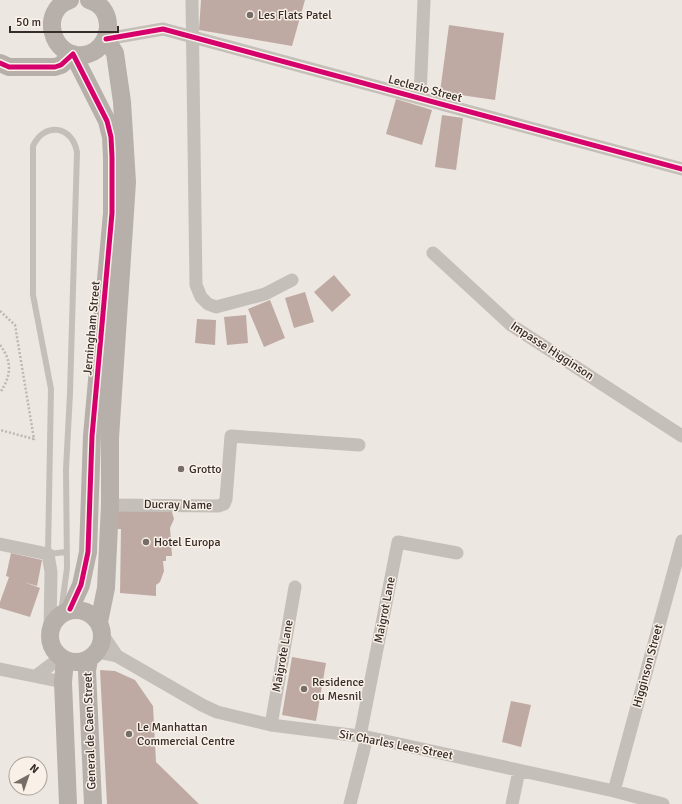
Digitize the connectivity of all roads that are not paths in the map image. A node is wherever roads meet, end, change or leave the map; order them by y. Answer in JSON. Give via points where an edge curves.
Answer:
{"nodes":[{"id":1,"x":89,"y":0,"type":"edge"},
{"id":2,"x":192,"y":0,"type":"edge"},
{"id":3,"x":424,"y":0,"type":"edge"},
{"id":4,"x":61,"y":4,"type":"edge"},
{"id":5,"x":104,"y":6,"type":"edge"},
{"id":6,"x":53,"y":36,"type":"junction"},
{"id":7,"x":193,"y":37,"type":"junction"},
{"id":8,"x":106,"y":39,"type":"junction"},
{"id":9,"x":73,"y":54,"type":"junction"},
{"id":10,"x":0,"y":63,"type":"edge"},
{"id":11,"x":30,"y":67,"type":"junction"},
{"id":12,"x":420,"y":98,"type":"junction"},
{"id":13,"x":682,"y":169,"type":"edge"},
{"id":14,"x":433,"y":253,"type":"dead end"},
{"id":15,"x":292,"y":280,"type":"dead end"},
{"id":16,"x":682,"y":436,"type":"edge"},
{"id":17,"x":359,"y":445,"type":"dead end"},
{"id":18,"x":110,"y":505,"type":"junction"},
{"id":19,"x":0,"y":544,"type":"edge"},
{"id":20,"x":681,"y":548,"type":"edge"},
{"id":21,"x":66,"y":552,"type":"junction"},
{"id":22,"x":457,"y":553,"type":"dead end"},
{"id":23,"x":48,"y":554,"type":"junction"},
{"id":24,"x":295,"y":587,"type":"dead end"},
{"id":25,"x":66,"y":611,"type":"junction"},
{"id":26,"x":101,"y":628,"type":"junction"},
{"id":27,"x":50,"y":630,"type":"junction"},
{"id":28,"x":93,"y":656,"type":"junction"},
{"id":29,"x":117,"y":656,"type":"junction"},
{"id":30,"x":63,"y":658,"type":"junction"},
{"id":31,"x":0,"y":668,"type":"edge"},
{"id":32,"x":36,"y":676,"type":"junction"},
{"id":33,"x":63,"y":682,"type":"junction"},
{"id":34,"x":271,"y":725,"type":"junction"},
{"id":35,"x":363,"y":736,"type":"junction"},
{"id":36,"x":519,"y":771,"type":"junction"},
{"id":37,"x":614,"y":792,"type":"junction"},
{"id":38,"x":68,"y":804,"type":"edge"},
{"id":39,"x":93,"y":804,"type":"edge"},
{"id":40,"x":350,"y":804,"type":"edge"},
{"id":41,"x":512,"y":804,"type":"edge"},
{"id":42,"x":663,"y":804,"type":"edge"}],
"edges":[{"from":1,"to":5,"type":"street"},
{"from":2,"to":7,"type":"street"},
{"from":3,"to":12,"type":"street"},
{"from":4,"to":6,"type":"street","via":[[52,20]]},
{"from":5,"to":8,"type":"street","via":[[108,25]]},
{"from":6,"to":9,"type":"street","via":[[61,47]]},
{"from":6,"to":11,"type":"street","via":[[56,42],[51,55]]},
{"from":7,"to":8,"type":"street","name":"Leclezio Street","via":[[163,29]]},
{"from":7,"to":12,"type":"street","name":"Leclezio Street"},
{"from":7,"to":15,"type":"street","via":[[196,285],[201,297],[216,307],[265,294]]},
{"from":8,"to":9,"type":"street","via":[[92,53]]},
{"from":8,"to":18,"type":"street","name":"Jerningham Street","via":[[115,53],[127,168],[110,438]]},
{"from":9,"to":11,"type":"street","via":[[55,67]]},
{"from":9,"to":25,"type":"street","name":"Jerningham Street","via":[[107,121],[111,137],[112,213],[92,436],[88,552],[81,585]]},
{"from":10,"to":11,"type":"street","via":[[9,68]]},
{"from":12,"to":13,"type":"street","name":"Leclezio Street"},
{"from":14,"to":16,"type":"street","name":"Impasse Higginson","via":[[511,325]]},
{"from":17,"to":18,"type":"street","name":"Ducray Name","via":[[231,436],[224,504]]},
{"from":18,"to":26,"type":"street","name":"Jerningham Street","via":[[106,588]]},
{"from":19,"to":23,"type":"street"},
{"from":20,"to":37,"type":"street","name":"Higginson Street"},
{"from":21,"to":23,"type":"lane"},
{"from":21,"to":23,"type":"lane","via":[[66,468],[77,152],[72,138],[60,130],[54,130],[40,134],[32,146],[33,295],[51,389]]},
{"from":21,"to":25,"type":"lane"},
{"from":22,"to":35,"type":"street","name":"Maigrot Lane","via":[[398,542]]},
{"from":23,"to":27,"type":"street","via":[[51,572]]},
{"from":24,"to":34,"type":"street","name":"Maigrote Lane"},
{"from":25,"to":26,"type":"street","via":[[82,609],[92,614]]},
{"from":25,"to":27,"type":"street","via":[[54,621]]},
{"from":26,"to":28,"type":"street","via":[[101,646]]},
{"from":26,"to":29,"type":"street","name":"Sir Charles Lees Street"},
{"from":27,"to":30,"type":"street","via":[[52,648]]},
{"from":28,"to":29,"type":"street","name":"Sir Charles Lees Street"},
{"from":28,"to":30,"type":"street","via":[[80,662]]},
{"from":28,"to":39,"type":"street","name":"General de Caen Street","via":[[87,671]]},
{"from":29,"to":34,"type":"street","name":"Sir Charles Lees Street","via":[[217,712]]},
{"from":30,"to":32,"type":"street"},
{"from":30,"to":33,"type":"street","name":"General de Caen Street"},
{"from":31,"to":32,"type":"street"},
{"from":32,"to":33,"type":"street"},
{"from":33,"to":38,"type":"street","name":"General de Caen Street"},
{"from":34,"to":35,"type":"street","name":"Sir Charles Lees Street"},
{"from":35,"to":36,"type":"street","name":"Sir Charles Lees Street"},
{"from":35,"to":40,"type":"street"},
{"from":36,"to":37,"type":"street","name":"Sir Charles Lees Street"},
{"from":36,"to":41,"type":"street"},
{"from":37,"to":42,"type":"street","name":"Sir Charles Lees Street"}]}
